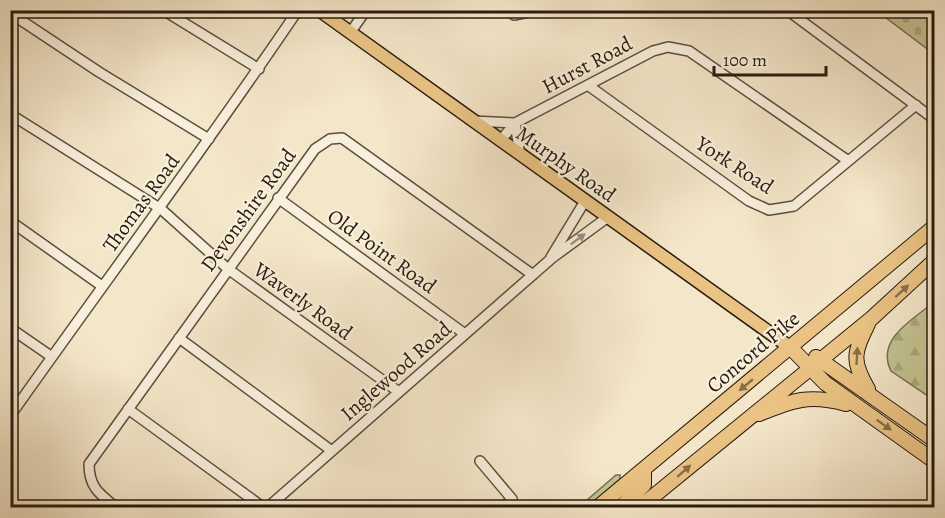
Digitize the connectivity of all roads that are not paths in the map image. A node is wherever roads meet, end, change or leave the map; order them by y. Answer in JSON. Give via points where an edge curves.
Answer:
{"nodes":[{"id":1,"x":163,"y":10,"type":"edge"},
{"id":2,"x":298,"y":10,"type":"edge"},
{"id":3,"x":319,"y":10,"type":"edge"},
{"id":4,"x":366,"y":10,"type":"edge"},
{"id":5,"x":506,"y":10,"type":"edge"},
{"id":6,"x":539,"y":10,"type":"edge"},
{"id":7,"x":787,"y":10,"type":"edge"},
{"id":8,"x":10,"y":13,"type":"edge"},
{"id":9,"x":350,"y":33,"type":"junction"},
{"id":10,"x":258,"y":69,"type":"junction"},
{"id":11,"x":589,"y":86,"type":"junction"},
{"id":12,"x":916,"y":105,"type":"junction"},
{"id":13,"x":10,"y":114,"type":"edge"},
{"id":14,"x":934,"y":119,"type":"edge"},
{"id":15,"x":472,"y":121,"type":"junction"},
{"id":16,"x":515,"y":123,"type":"junction"},
{"id":17,"x":209,"y":139,"type":"junction"},
{"id":18,"x":500,"y":141,"type":"junction"},
{"id":19,"x":520,"y":155,"type":"junction"},
{"id":20,"x":847,"y":160,"type":"junction"},
{"id":21,"x":278,"y":198,"type":"junction"},
{"id":22,"x":585,"y":201,"type":"junction"},
{"id":23,"x":160,"y":209,"type":"junction"},
{"id":24,"x":608,"y":217,"type":"junction"},
{"id":25,"x":10,"y":221,"type":"edge"},
{"id":26,"x":934,"y":227,"type":"edge"},
{"id":27,"x":934,"y":261,"type":"edge"},
{"id":28,"x":548,"y":262,"type":"junction"},
{"id":29,"x":228,"y":269,"type":"junction"},
{"id":30,"x":533,"y":275,"type":"junction"},
{"id":31,"x":102,"y":286,"type":"junction"},
{"id":32,"x":872,"y":318,"type":"junction"},
{"id":33,"x":10,"y":328,"type":"edge"},
{"id":34,"x":465,"y":334,"type":"junction"},
{"id":35,"x":179,"y":338,"type":"junction"},
{"id":36,"x":791,"y":348,"type":"junction"},
{"id":37,"x":52,"y":357,"type":"junction"},
{"id":38,"x":821,"y":359,"type":"junction"},
{"id":39,"x":809,"y":369,"type":"junction"},
{"id":40,"x":399,"y":392,"type":"junction"},
{"id":41,"x":870,"y":394,"type":"junction"},
{"id":42,"x":858,"y":408,"type":"junction"},
{"id":43,"x":128,"y":409,"type":"junction"},
{"id":44,"x":10,"y":416,"type":"edge"},
{"id":45,"x":746,"y":420,"type":"junction"},
{"id":46,"x":934,"y":440,"type":"edge"},
{"id":47,"x":332,"y":451,"type":"junction"},
{"id":48,"x":480,"y":461,"type":"dead end"},
{"id":49,"x":934,"y":461,"type":"edge"},
{"id":50,"x":644,"y":470,"type":"junction"},
{"id":51,"x":117,"y":507,"type":"edge"},
{"id":52,"x":266,"y":507,"type":"edge"},
{"id":53,"x":502,"y":507,"type":"edge"},
{"id":54,"x":597,"y":507,"type":"edge"},
{"id":55,"x":620,"y":507,"type":"edge"},
{"id":56,"x":639,"y":507,"type":"edge"}],
"edges":[{"from":1,"to":10,"type":"street"},
{"from":2,"to":10,"type":"street","name":"Thomas Road"},
{"from":3,"to":9,"type":"main road","name":"Murphy Road"},
{"from":4,"to":9,"type":"street"},
{"from":5,"to":6,"type":"street","via":[[514,15],[529,15]]},
{"from":7,"to":12,"type":"street"},
{"from":8,"to":17,"type":"street"},
{"from":9,"to":15,"type":"main road","name":"Murphy Road"},
{"from":10,"to":17,"type":"street","name":"Thomas Road"},
{"from":11,"to":16,"type":"street","name":"Hurst Road"},
{"from":11,"to":20,"type":"street","name":"Hurst Road","via":[[612,70],[653,51],[668,47],[689,51]]},
{"from":11,"to":20,"type":"street","name":"York Road","via":[[760,207],[782,210],[794,206]]},
{"from":12,"to":14,"type":"street"},
{"from":12,"to":20,"type":"street","name":"York Road"},
{"from":13,"to":23,"type":"street","name":"Waverly Road"},
{"from":15,"to":16,"type":"street"},
{"from":15,"to":18,"type":"main road","name":"Murphy Road"},
{"from":16,"to":18,"type":"street","name":"Hurst Road"},
{"from":16,"to":19,"type":"street"},
{"from":17,"to":23,"type":"street","name":"Thomas Road"},
{"from":18,"to":19,"type":"main road","name":"Murphy Road"},
{"from":19,"to":22,"type":"main road","name":"Murphy Road"},
{"from":21,"to":29,"type":"street","name":"Devonshire Road"},
{"from":21,"to":30,"type":"street","name":"Devonshire Road","via":[[315,149],[330,139],[342,138]]},
{"from":21,"to":34,"type":"street","name":"Old Point Road"},
{"from":22,"to":24,"type":"main road","name":"Murphy Road"},
{"from":22,"to":28,"type":"street","name":"Inglewood Road"},
{"from":23,"to":29,"type":"street","name":"Waverly Road"},
{"from":23,"to":31,"type":"street","name":"Thomas Road"},
{"from":28,"to":24,"type":"street","name":"Inglewood Road","one_way":true},
{"from":24,"to":36,"type":"main road","name":"Murphy Road"},
{"from":25,"to":31,"type":"street"},
{"from":26,"to":36,"type":"highway","name":"Concord Pike"},
{"from":32,"to":27,"type":"highway","one_way":true},
{"from":28,"to":30,"type":"street","name":"Inglewood Road"},
{"from":29,"to":35,"type":"street","name":"Devonshire Road"},
{"from":29,"to":40,"type":"street","name":"Waverly Road"},
{"from":30,"to":34,"type":"street","name":"Inglewood Road"},
{"from":31,"to":37,"type":"street","name":"Thomas Road"},
{"from":32,"to":38,"type":"highway"},
{"from":41,"to":32,"type":"highway","one_way":true,"via":[[855,360],[857,347]]},
{"from":33,"to":37,"type":"street"},
{"from":34,"to":40,"type":"street","name":"Inglewood Road"},
{"from":35,"to":43,"type":"street","name":"Devonshire Road"},
{"from":35,"to":47,"type":"street"},
{"from":36,"to":38,"type":"highway"},
{"from":36,"to":39,"type":"highway"},
{"from":36,"to":50,"type":"highway","name":"Concord Pike","one_way":true},
{"from":37,"to":44,"type":"street","name":"Thomas Road"},
{"from":38,"to":39,"type":"highway"},
{"from":38,"to":41,"type":"highway"},
{"from":39,"to":42,"type":"highway"},
{"from":39,"to":45,"type":"highway"},
{"from":40,"to":47,"type":"street","name":"Inglewood Road"},
{"from":41,"to":46,"type":"highway"},
{"from":42,"to":45,"type":"highway","via":[[812,397]]},
{"from":42,"to":49,"type":"highway","one_way":true},
{"from":43,"to":51,"type":"street","name":"Devonshire Road","via":[[89,464],[89,478],[95,491]]},
{"from":43,"to":52,"type":"street"},
{"from":56,"to":45,"type":"highway","one_way":true},
{"from":47,"to":52,"type":"street","name":"Inglewood Road"},
{"from":48,"to":53,"type":"street","via":[[512,498]]},
{"from":50,"to":54,"type":"highway","name":"Concord Pike"},
{"from":50,"to":55,"type":"highway","via":[[644,485]]}]}
